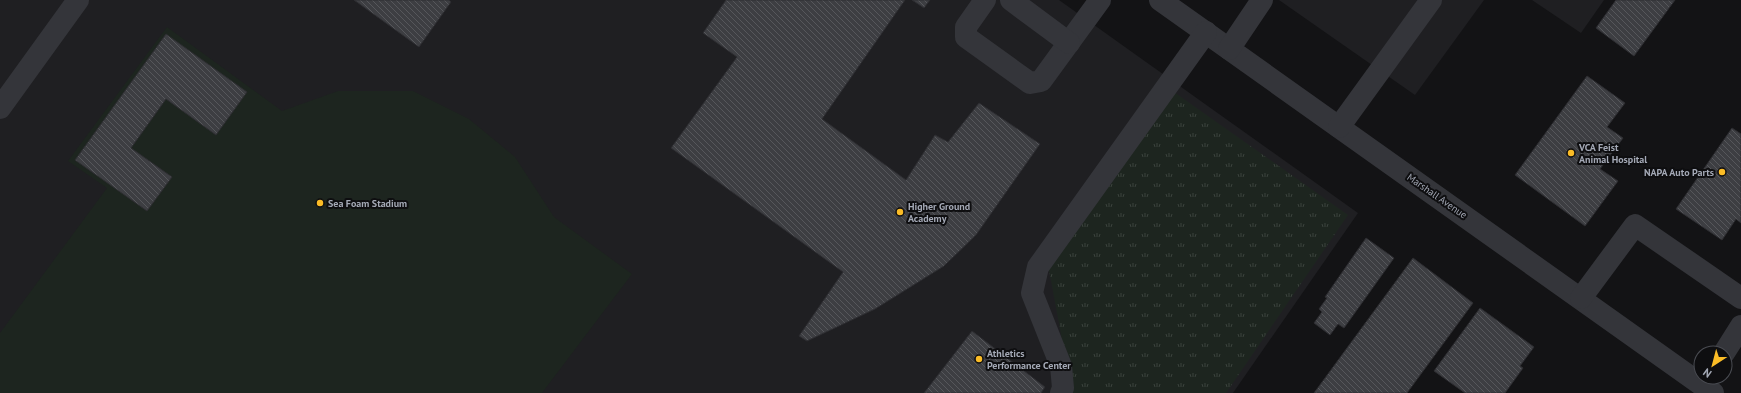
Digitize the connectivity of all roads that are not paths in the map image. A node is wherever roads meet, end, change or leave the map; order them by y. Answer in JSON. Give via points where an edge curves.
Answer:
{"nodes":[{"id":1,"x":78,"y":0,"type":"edge"},
{"id":2,"x":985,"y":0,"type":"edge"},
{"id":3,"x":1011,"y":0,"type":"edge"},
{"id":4,"x":1100,"y":0,"type":"edge"},
{"id":5,"x":1160,"y":0,"type":"edge"},
{"id":6,"x":1262,"y":0,"type":"edge"},
{"id":7,"x":1431,"y":0,"type":"edge"},
{"id":8,"x":1206,"y":32,"type":"junction"},
{"id":9,"x":1068,"y":43,"type":"junction"},
{"id":10,"x":1229,"y":49,"type":"junction"},
{"id":11,"x":0,"y":108,"type":"edge"},
{"id":12,"x":1339,"y":127,"type":"junction"},
{"id":13,"x":1581,"y":298,"type":"junction"},
{"id":14,"x":1741,"y":298,"type":"edge"},
{"id":15,"x":1741,"y":326,"type":"edge"},
{"id":16,"x":1729,"y":345,"type":"edge"},
{"id":17,"x":1693,"y":374,"type":"edge"},
{"id":18,"x":1062,"y":393,"type":"edge"}],
"edges":[{"from":1,"to":11,"type":"street"},
{"from":2,"to":9,"type":"street","via":[[966,27],[966,37],[1030,83],[1041,81]]},
{"from":3,"to":9,"type":"street"},
{"from":4,"to":9,"type":"street"},
{"from":5,"to":8,"type":"street","name":"Marshall Avenue"},
{"from":6,"to":10,"type":"street"},
{"from":7,"to":12,"type":"street"},
{"from":8,"to":10,"type":"street","name":"Marshall Avenue"},
{"from":8,"to":18,"type":"street","via":[[1038,267],[1032,293],[1060,366]]},
{"from":10,"to":12,"type":"street","name":"Marshall Avenue"},
{"from":12,"to":13,"type":"street","name":"Marshall Avenue"},
{"from":13,"to":14,"type":"street","via":[[1635,224]]},
{"from":13,"to":17,"type":"street","name":"Marshall Avenue"},
{"from":15,"to":16,"type":"street"}]}
